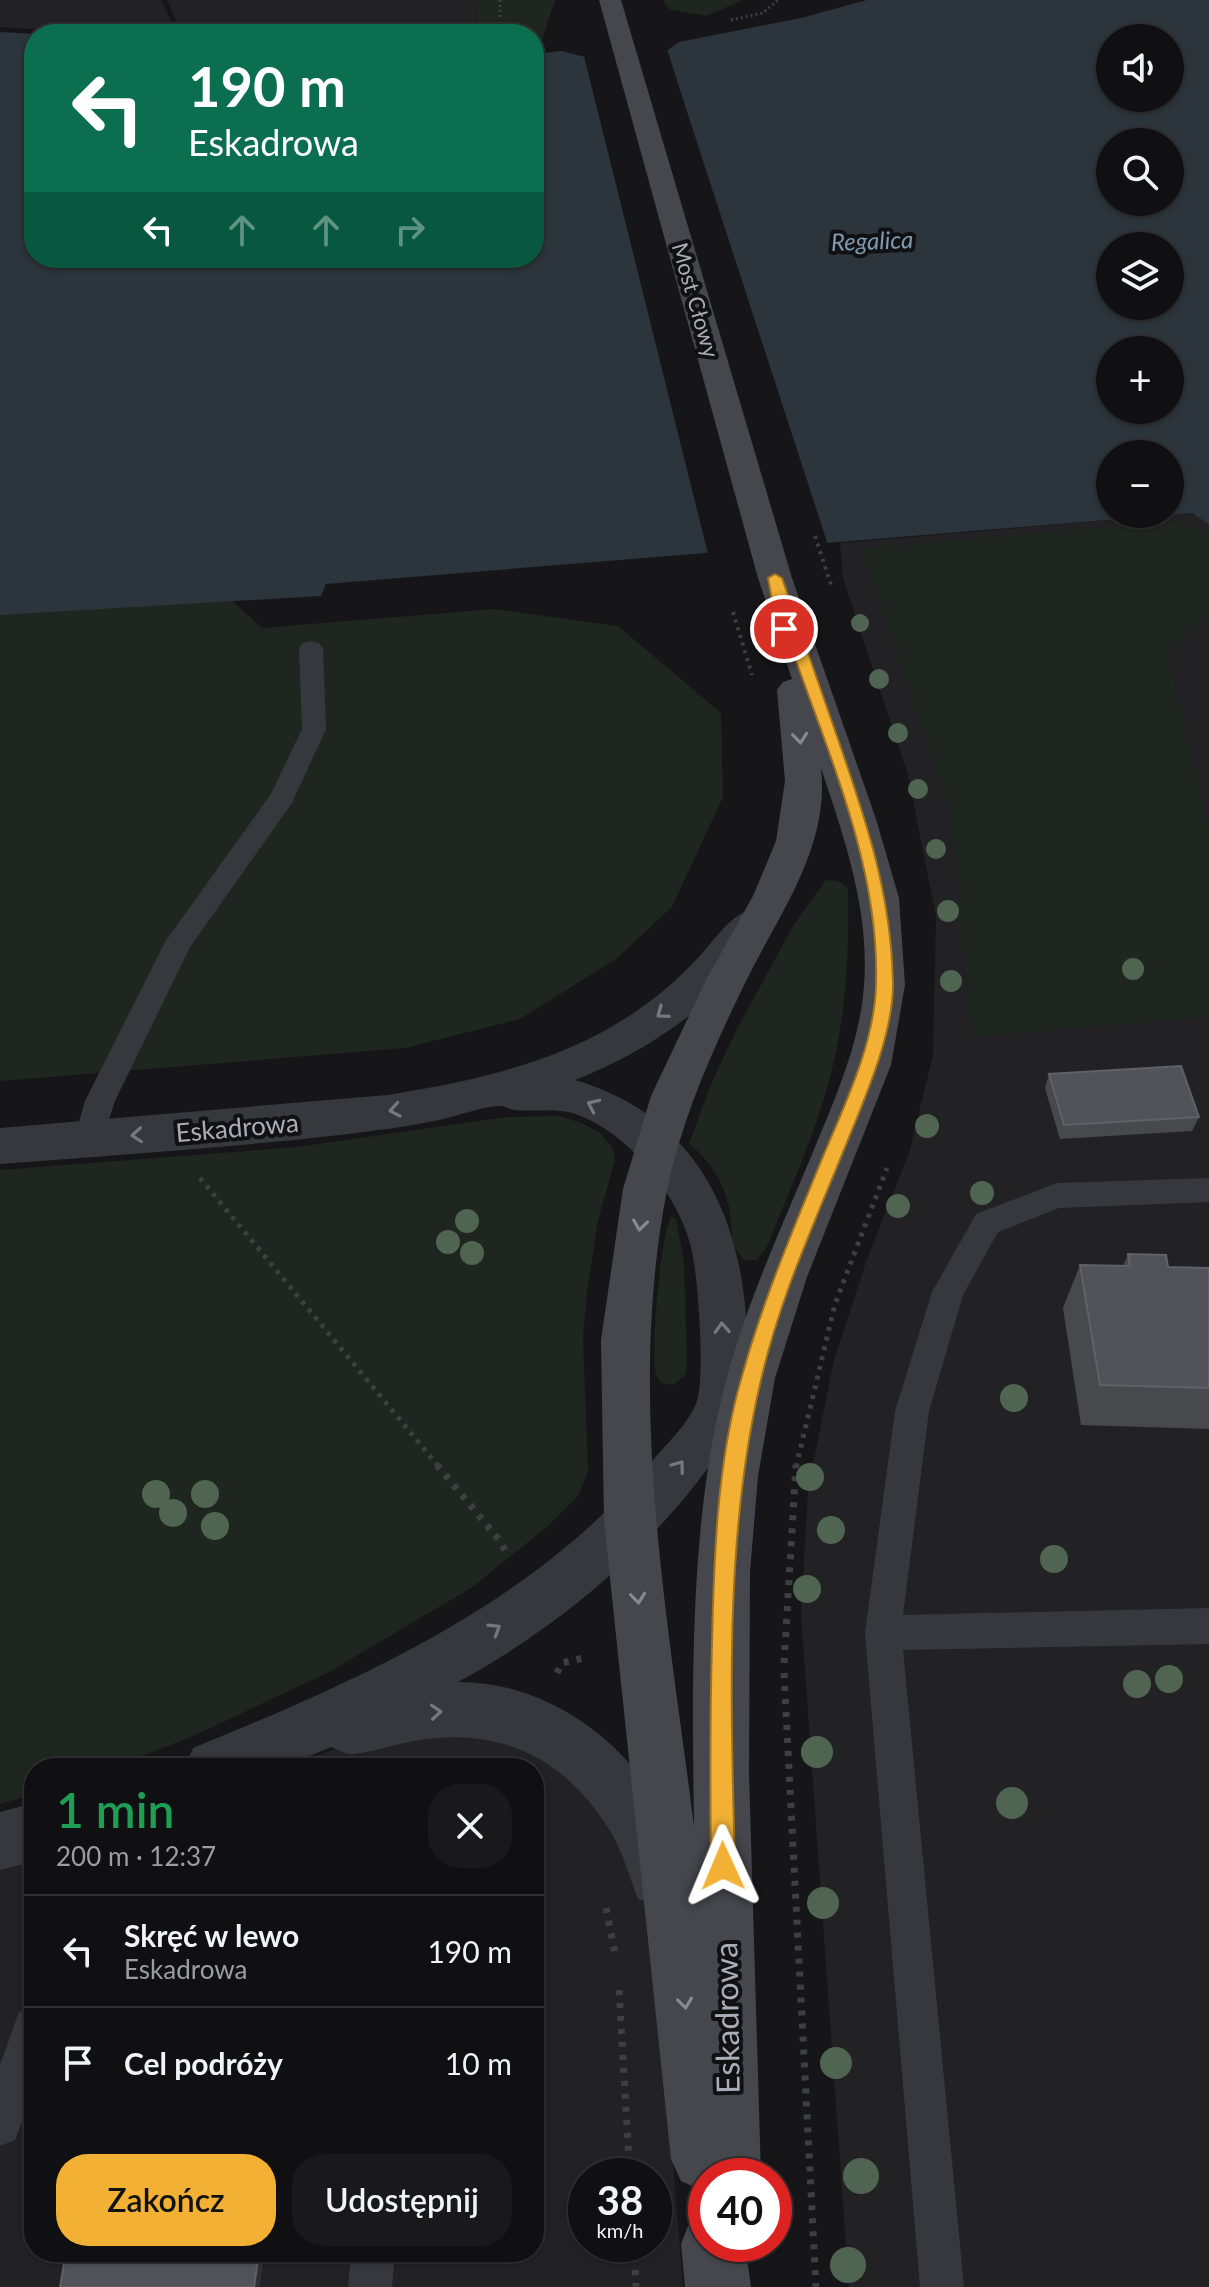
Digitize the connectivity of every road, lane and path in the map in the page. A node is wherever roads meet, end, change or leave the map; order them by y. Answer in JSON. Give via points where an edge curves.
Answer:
{"nodes":[{"id":1,"x":500,"y":0,"type":"edge"},
{"id":2,"x":778,"y":0,"type":"edge"},
{"id":3,"x":611,"y":8,"type":"edge"},
{"id":4,"x":500,"y":17,"type":"dead end"},
{"id":5,"x":731,"y":20,"type":"dead end"},
{"id":6,"x":775,"y":578,"type":"junction"},
{"id":7,"x":829,"y":578,"type":"dead end"},
{"id":8,"x":833,"y":592,"type":"dead end"},
{"id":9,"x":311,"y":648,"type":"dead end"},
{"id":10,"x":773,"y":896,"type":"junction"},
{"id":11,"x":472,"y":1095,"type":"junction"},
{"id":12,"x":163,"y":1133,"type":"junction"},
{"id":13,"x":89,"y":1139,"type":"junction"},
{"id":14,"x":0,"y":1146,"type":"edge"},
{"id":15,"x":657,"y":1149,"type":"junction"},
{"id":16,"x":891,"y":1157,"type":"dead end"},
{"id":17,"x":1209,"y":1190,"type":"edge"},
{"id":18,"x":773,"y":1311,"type":"junction"},
{"id":19,"x":723,"y":1406,"type":"junction"},
{"id":20,"x":630,"y":1521,"type":"junction"},
{"id":21,"x":729,"y":1525,"type":"junction"},
{"id":22,"x":510,"y":1559,"type":"dead end"},
{"id":23,"x":1209,"y":1626,"type":"edge"},
{"id":24,"x":883,"y":1633,"type":"junction"},
{"id":25,"x":597,"y":1655,"type":"dead end"},
{"id":26,"x":552,"y":1685,"type":"dead end"},
{"id":27,"x":278,"y":1744,"type":"junction"},
{"id":28,"x":240,"y":1758,"type":"edge"},
{"id":29,"x":24,"y":1835,"type":"edge"},
{"id":30,"x":0,"y":1841,"type":"edge"},
{"id":31,"x":603,"y":1891,"type":"dead end"},
{"id":32,"x":677,"y":1926,"type":"junction"},
{"id":33,"x":618,"y":1965,"type":"dead end"},
{"id":34,"x":618,"y":1980,"type":"dead end"},
{"id":35,"x":24,"y":2056,"type":"edge"},
{"id":36,"x":0,"y":2125,"type":"edge"},
{"id":37,"x":629,"y":2158,"type":"edge"},
{"id":38,"x":703,"y":2158,"type":"edge"},
{"id":39,"x":729,"y":2158,"type":"edge"},
{"id":40,"x":372,"y":2262,"type":"edge"},
{"id":41,"x":635,"y":2262,"type":"edge"},
{"id":42,"x":715,"y":2262,"type":"edge"},
{"id":43,"x":731,"y":2262,"type":"edge"},
{"id":44,"x":370,"y":2287,"type":"edge"},
{"id":45,"x":636,"y":2287,"type":"edge"},
{"id":46,"x":718,"y":2287,"type":"edge"},
{"id":47,"x":731,"y":2287,"type":"edge"},
{"id":48,"x":816,"y":2287,"type":"edge"},
{"id":49,"x":942,"y":2287,"type":"edge"}],
"edges":[{"from":1,"to":4,"type":"path"},
{"from":2,"to":5,"type":"path","via":[[763,13]]},
{"from":3,"to":6,"type":"street","name":"Most Cłowy"},
{"from":6,"to":10,"type":"street","name":"Eskadrowa","one_way":true,"via":[[794,680],[804,781],[795,841]]},
{"from":6,"to":18,"type":"street","name":"Eskadrowa","via":[[875,885],[885,985],[870,1065]]},
{"from":7,"to":8,"type":"path"},
{"from":9,"to":13,"type":"lane","via":[[314,729],[283,797],[179,942],[100,1101]]},
{"from":10,"to":11,"type":"street","name":"Eskadrowa","one_way":true,"via":[[689,993],[630,1036],[576,1064]]},
{"from":10,"to":15,"type":"street","name":"Eskadrowa","via":[[726,980],[673,1096]]},
{"from":11,"to":12,"type":"street","name":"Eskadrowa","one_way":true,"via":[[329,1119]]},
{"from":15,"to":11,"type":"street","name":"Eskadrowa","one_way":true,"via":[[625,1122],[587,1101],[550,1092]]},
{"from":12,"to":13,"type":"street","name":"Eskadrowa","one_way":true},
{"from":12,"to":22,"type":"path"},
{"from":13,"to":14,"type":"street","name":"Eskadrowa"},
{"from":19,"to":15,"type":"street","name":"Eskadrowa","one_way":true,"via":[[719,1267],[704,1216],[682,1177]]},
{"from":15,"to":20,"type":"street","name":"Eskadrowa","one_way":true,"via":[[645,1189],[625,1340]]},
{"from":16,"to":48,"type":"path","via":[[835,1304],[796,1464],[783,1667]]},
{"from":17,"to":24,"type":"lane","via":[[1057,1196],[987,1223],[948,1292],[912,1411]]},
{"from":18,"to":19,"type":"street","name":"Eskadrowa"},
{"from":18,"to":21,"type":"street","name":"Eskadrowa","via":[[751,1378]]},
{"from":20,"to":19,"type":"street","name":"Eskadrowa","one_way":true},
{"from":19,"to":21,"type":"street","name":"Eskadrowa"},
{"from":27,"to":20,"type":"street","name":"Eskadrowa","one_way":true,"via":[[433,1667],[529,1607]]},
{"from":20,"to":32,"type":"street","name":"Eskadrowa","one_way":true},
{"from":21,"to":39,"type":"street","name":"Eskadrowa","via":[[721,1773]]},
{"from":23,"to":24,"type":"lane"},
{"from":24,"to":49,"type":"lane"},
{"from":25,"to":26,"type":"path","via":[[562,1663]]},
{"from":27,"to":28,"type":"street","name":"Eskadrowa"},
{"from":27,"to":32,"type":"street","name":"Eskadrowa","one_way":true,"via":[[403,1714],[471,1709],[504,1714],[541,1729],[577,1752],[629,1810]]},
{"from":29,"to":30,"type":"street"},
{"from":31,"to":33,"type":"path"},
{"from":32,"to":38,"type":"street","name":"Eskadrowa","one_way":true},
{"from":34,"to":37,"type":"path"},
{"from":35,"to":36,"type":"lane"},
{"from":40,"to":44,"type":"lane"},
{"from":41,"to":45,"type":"path"},
{"from":42,"to":46,"type":"street"},
{"from":43,"to":47,"type":"street"}]}
